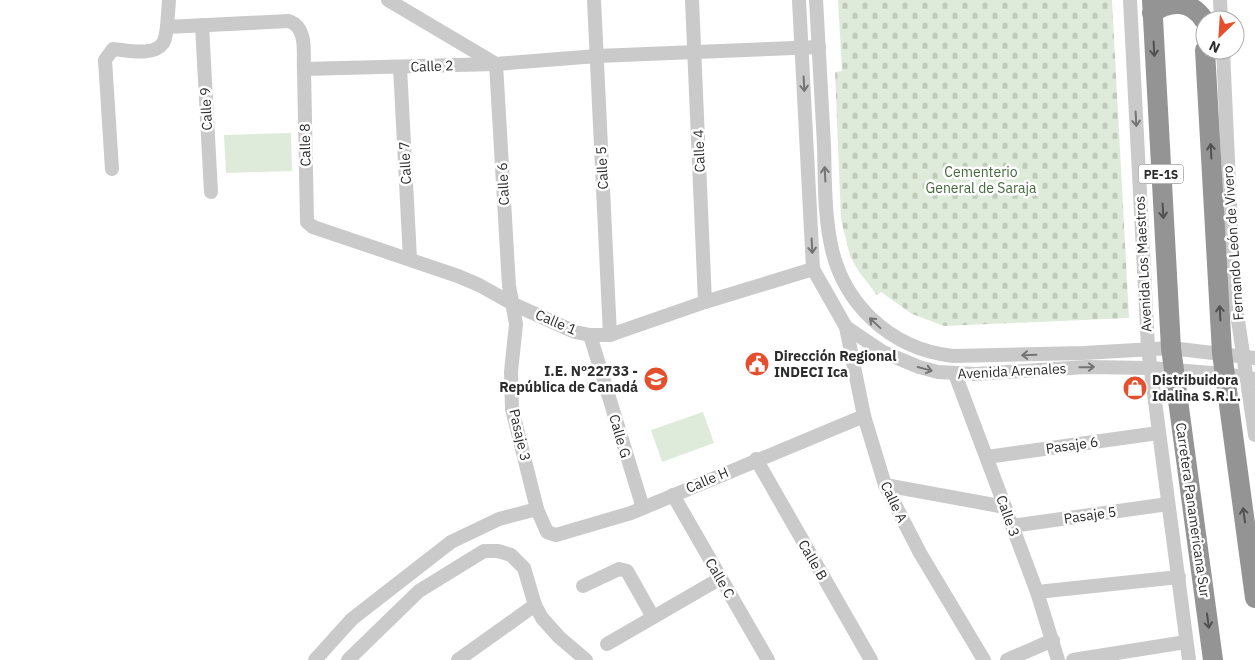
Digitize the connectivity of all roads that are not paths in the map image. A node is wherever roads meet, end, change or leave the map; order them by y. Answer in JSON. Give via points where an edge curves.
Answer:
{"nodes":[{"id":1,"x":169,"y":0,"type":"edge"},
{"id":2,"x":388,"y":0,"type":"edge"},
{"id":3,"x":594,"y":0,"type":"edge"},
{"id":4,"x":692,"y":0,"type":"edge"},
{"id":5,"x":799,"y":0,"type":"edge"},
{"id":6,"x":816,"y":0,"type":"edge"},
{"id":7,"x":1130,"y":0,"type":"edge"},
{"id":8,"x":1220,"y":0,"type":"edge"},
{"id":9,"x":1152,"y":7,"type":"edge"},
{"id":10,"x":1212,"y":10,"type":"edge"},
{"id":11,"x":1195,"y":11,"type":"edge"},
{"id":12,"x":202,"y":25,"type":"junction"},
{"id":13,"x":167,"y":27,"type":"junction"},
{"id":14,"x":819,"y":47,"type":"junction"},
{"id":15,"x":802,"y":48,"type":"junction"},
{"id":16,"x":694,"y":52,"type":"junction"},
{"id":17,"x":597,"y":56,"type":"junction"},
{"id":18,"x":1206,"y":60,"type":"edge"},
{"id":19,"x":1223,"y":60,"type":"edge"},
{"id":20,"x":496,"y":64,"type":"junction"},
{"id":21,"x":400,"y":66,"type":"junction"},
{"id":22,"x":304,"y":69,"type":"junction"},
{"id":23,"x":112,"y":169,"type":"dead end"},
{"id":24,"x":211,"y":192,"type":"dead end"},
{"id":25,"x":307,"y":222,"type":"joint"},
{"id":26,"x":410,"y":259,"type":"junction"},
{"id":27,"x":813,"y":269,"type":"junction"},
{"id":28,"x":705,"y":302,"type":"junction"},
{"id":29,"x":514,"y":304,"type":"junction"},
{"id":30,"x":846,"y":327,"type":"junction"},
{"id":31,"x":590,"y":335,"type":"junction"},
{"id":32,"x":610,"y":335,"type":"junction"},
{"id":33,"x":1148,"y":348,"type":"junction"},
{"id":34,"x":1171,"y":348,"type":"junction"},
{"id":35,"x":1222,"y":353,"type":"junction"},
{"id":36,"x":1249,"y":357,"type":"edge"},
{"id":37,"x":1150,"y":368,"type":"junction"},
{"id":38,"x":1174,"y":370,"type":"junction"},
{"id":39,"x":955,"y":374,"type":"junction"},
{"id":40,"x":1224,"y":374,"type":"junction"},
{"id":41,"x":1252,"y":379,"type":"edge"},
{"id":42,"x":864,"y":416,"type":"junction"},
{"id":43,"x":1158,"y":434,"type":"junction"},
{"id":44,"x":1255,"y":435,"type":"edge"},
{"id":45,"x":987,"y":457,"type":"junction"},
{"id":46,"x":756,"y":459,"type":"junction"},
{"id":47,"x":885,"y":485,"type":"junction"},
{"id":48,"x":673,"y":495,"type":"junction"},
{"id":49,"x":1168,"y":504,"type":"junction"},
{"id":50,"x":1005,"y":507,"type":"junction"},
{"id":51,"x":642,"y":508,"type":"junction"},
{"id":52,"x":537,"y":509,"type":"junction"},
{"id":53,"x":1012,"y":526,"type":"junction"},
{"id":54,"x":547,"y":532,"type":"joint"},
{"id":55,"x":1179,"y":576,"type":"junction"},
{"id":56,"x":720,"y":578,"type":"junction"},
{"id":57,"x":583,"y":586,"type":"dead end"},
{"id":58,"x":1037,"y":592,"type":"junction"},
{"id":59,"x":1255,"y":598,"type":"edge"},
{"id":60,"x":535,"y":605,"type":"junction"},
{"id":61,"x":653,"y":617,"type":"junction"},
{"id":62,"x":1053,"y":640,"type":"junction"},
{"id":63,"x":1186,"y":642,"type":"junction"},
{"id":64,"x":607,"y":644,"type":"dead end"},
{"id":65,"x":463,"y":659,"type":"edge"},
{"id":66,"x":315,"y":660,"type":"edge"},
{"id":67,"x":348,"y":660,"type":"edge"},
{"id":68,"x":586,"y":660,"type":"edge"},
{"id":69,"x":767,"y":660,"type":"edge"},
{"id":70,"x":870,"y":660,"type":"edge"},
{"id":71,"x":984,"y":660,"type":"edge"},
{"id":72,"x":1006,"y":660,"type":"edge"},
{"id":73,"x":1058,"y":660,"type":"edge"},
{"id":74,"x":1073,"y":660,"type":"edge"},
{"id":75,"x":1189,"y":660,"type":"edge"},
{"id":76,"x":1213,"y":660,"type":"edge"}],
"edges":[{"from":1,"to":13,"type":"street"},
{"from":2,"to":20,"type":"street"},
{"from":3,"to":17,"type":"street","name":"Calle 5"},
{"from":4,"to":16,"type":"street","name":"Calle 4"},
{"from":5,"to":15,"type":"street","name":"Avenida Arenales"},
{"from":6,"to":14,"type":"street","name":"Avenida Arenales"},
{"from":7,"to":33,"type":"street","name":"Avenida Los Maestros","one_way":true},
{"from":8,"to":10,"type":"street"},
{"from":9,"to":11,"type":"highway","via":[[1184,4]]},
{"from":9,"to":34,"type":"highway","name":"Carretera Panamericana Sur","number":"PE-1S","one_way":true},
{"from":12,"to":13,"type":"street"},
{"from":12,"to":22,"type":"street","via":[[289,21],[298,24],[302,31]]},
{"from":12,"to":24,"type":"street","name":"Calle 9"},
{"from":13,"to":23,"type":"street","via":[[164,43],[156,49],[112,49],[105,60]]},
{"from":14,"to":15,"type":"street","name":"Calle 2"},
{"from":33,"to":14,"type":"street","name":"Avenida Arenales","one_way":true,"via":[[953,356],[906,344],[878,325],[855,301],[830,242]]},
{"from":15,"to":16,"type":"street","name":"Calle 2"},
{"from":15,"to":27,"type":"street","name":"Avenida Arenales","one_way":true},
{"from":16,"to":17,"type":"street","name":"Calle 2"},
{"from":16,"to":28,"type":"street","name":"Calle 4"},
{"from":17,"to":20,"type":"street","name":"Calle 2"},
{"from":17,"to":32,"type":"street","name":"Calle 5"},
{"from":35,"to":18,"type":"highway","one_way":true},
{"from":19,"to":36,"type":"street","name":"Fernando León de Vivero","via":[[1233,268]]},
{"from":20,"to":21,"type":"street","name":"Calle 2"},
{"from":20,"to":29,"type":"street","name":"Calle 6","via":[[509,286]]},
{"from":21,"to":22,"type":"street","name":"Calle 2"},
{"from":21,"to":26,"type":"street","name":"Calle 7"},
{"from":22,"to":25,"type":"street","name":"Calle 8"},
{"from":25,"to":26,"type":"street","name":"Calle 1","via":[[320,231]]},
{"from":26,"to":29,"type":"street","name":"Calle 1","via":[[479,285]]},
{"from":27,"to":28,"type":"street","name":"Calle 1"},
{"from":27,"to":30,"type":"street","name":"Avenida Arenales"},
{"from":28,"to":32,"type":"street","name":"Calle 1"},
{"from":29,"to":31,"type":"street","name":"Calle 1","via":[[575,332]]},
{"from":29,"to":52,"type":"street","name":"Pasaje 3","via":[[512,409]]},
{"from":30,"to":39,"type":"street","name":"Avenida Arenales","one_way":true,"via":[[870,344],[909,363]]},
{"from":30,"to":42,"type":"street","name":"Calle A"},
{"from":31,"to":32,"type":"street","name":"Calle 1"},
{"from":31,"to":51,"type":"street","name":"Calle G"},
{"from":33,"to":34,"type":"street","name":"Avenida Arenales"},
{"from":33,"to":37,"type":"street","name":"Carretera Panamericana Sur"},
{"from":34,"to":35,"type":"street","name":"Avenida Arenales"},
{"from":34,"to":38,"type":"highway","name":"Carretera Panamericana Sur","number":"PE-1S"},
{"from":35,"to":36,"type":"street","name":"Avenida Arenales"},
{"from":35,"to":40,"type":"highway"},
{"from":36,"to":41,"type":"street","name":"Fernando León de Vivero"},
{"from":37,"to":38,"type":"street","name":"Avenida Arenales"},
{"from":39,"to":37,"type":"street","name":"Avenida Arenales","one_way":true,"via":[[1086,367]]},
{"from":37,"to":43,"type":"street","name":"Carretera Panamericana Sur"},
{"from":38,"to":40,"type":"street","name":"Avenida Arenales"},
{"from":38,"to":76,"type":"highway","name":"Carretera Panamericana Sur","number":"PE-1S","one_way":true},
{"from":39,"to":45,"type":"street","name":"Calle 3"},
{"from":40,"to":41,"type":"street","name":"Avenida Arenales"},
{"from":59,"to":40,"type":"highway","one_way":true},
{"from":41,"to":44,"type":"street","name":"Fernando León de Vivero"},
{"from":42,"to":46,"type":"street","name":"Calle H"},
{"from":42,"to":47,"type":"street","name":"Calle A"},
{"from":43,"to":45,"type":"street","name":"Pasaje 6"},
{"from":43,"to":49,"type":"street","name":"Carretera Panamericana Sur"},
{"from":45,"to":50,"type":"street","name":"Calle 3"},
{"from":46,"to":48,"type":"street","name":"Calle H"},
{"from":46,"to":70,"type":"street","name":"Calle B"},
{"from":47,"to":50,"type":"street"},
{"from":47,"to":71,"type":"street","name":"Calle A","via":[[920,553]]},
{"from":48,"to":51,"type":"street","name":"Calle H"},
{"from":48,"to":56,"type":"street","name":"Calle C"},
{"from":49,"to":53,"type":"street","name":"Pasaje 5"},
{"from":49,"to":55,"type":"street","name":"Carretera Panamericana Sur"},
{"from":50,"to":53,"type":"street","name":"Calle 3"},
{"from":51,"to":54,"type":"street","name":"Calle H","via":[[556,535]]},
{"from":52,"to":54,"type":"street","name":"Pasaje 3"},
{"from":52,"to":66,"type":"street","via":[[493,521],[451,542],[352,619]]},
{"from":53,"to":58,"type":"street","name":"Calle 3"},
{"from":55,"to":58,"type":"street"},
{"from":55,"to":63,"type":"street","name":"Carretera Panamericana Sur"},
{"from":56,"to":61,"type":"street"},
{"from":56,"to":69,"type":"street","name":"Calle C"},
{"from":57,"to":61,"type":"street","via":[[619,569],[627,571]]},
{"from":58,"to":62,"type":"street","name":"Calle 3"},
{"from":60,"to":65,"type":"street"},
{"from":60,"to":67,"type":"street","via":[[524,568],[511,555],[498,550],[484,551],[419,591]]},
{"from":60,"to":68,"type":"street","via":[[559,637]]},
{"from":61,"to":64,"type":"street"},
{"from":62,"to":72,"type":"street"},
{"from":62,"to":73,"type":"street","name":"Calle 3"},
{"from":63,"to":74,"type":"street"},
{"from":63,"to":75,"type":"street","name":"Carretera Panamericana Sur"}]}
